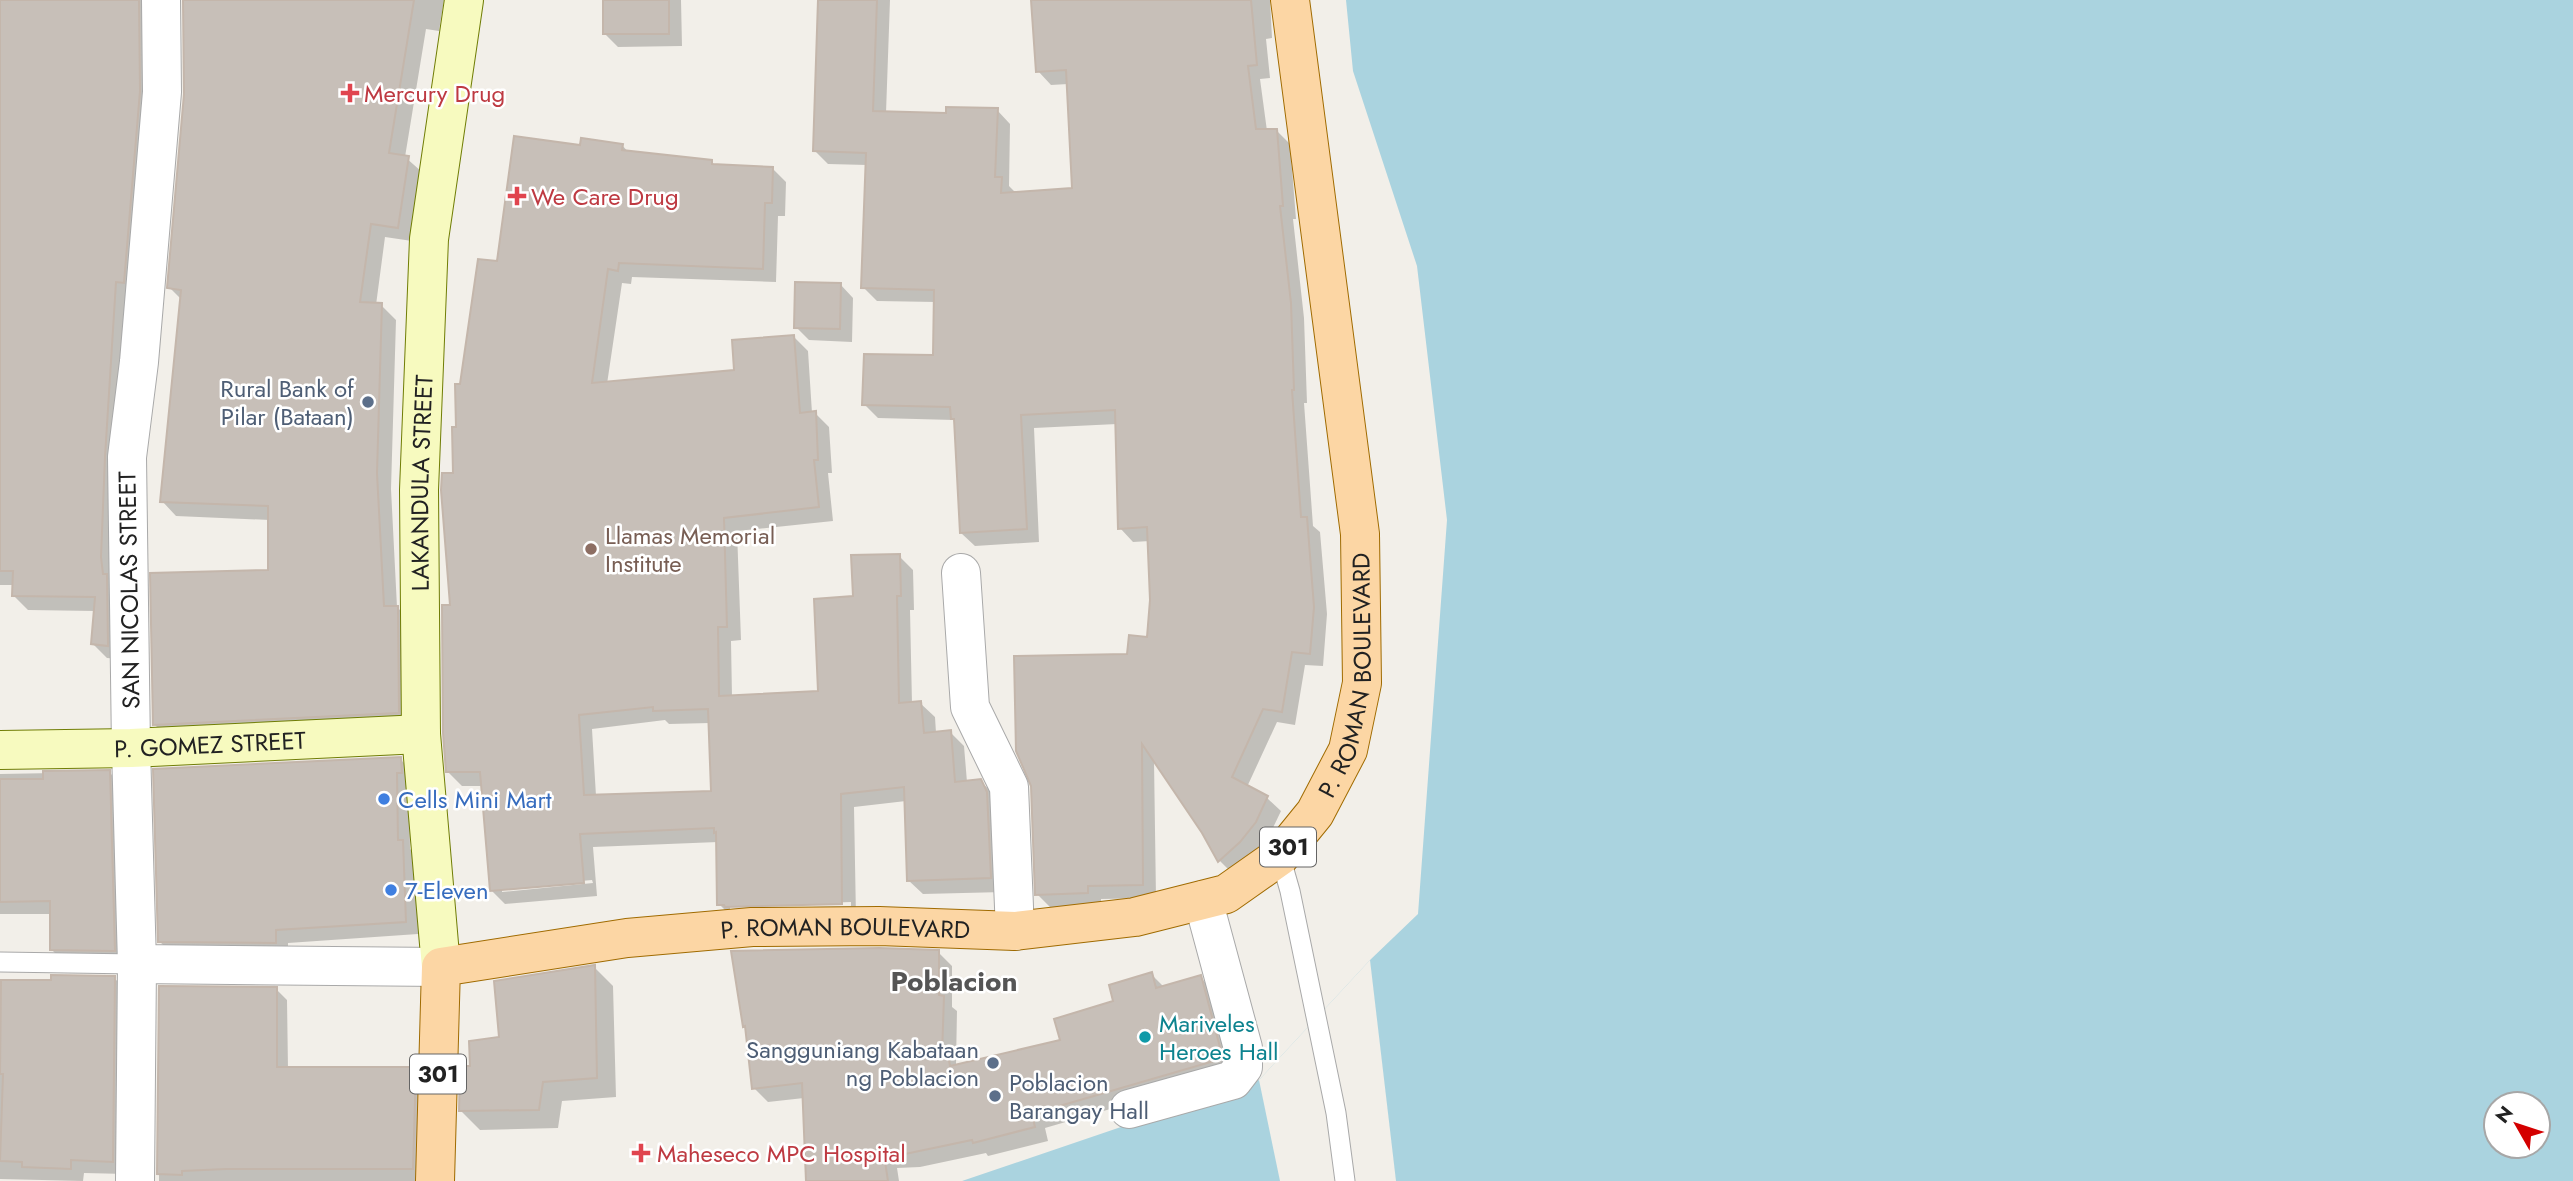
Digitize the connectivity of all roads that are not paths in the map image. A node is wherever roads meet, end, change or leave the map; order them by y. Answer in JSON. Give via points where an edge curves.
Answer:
{"nodes":[{"id":1,"x":160,"y":0,"type":"edge"},
{"id":2,"x":464,"y":0,"type":"edge"},
{"id":3,"x":1290,"y":0,"type":"edge"},
{"id":4,"x":961,"y":573,"type":"dead end"},
{"id":5,"x":421,"y":734,"type":"junction"},
{"id":6,"x":131,"y":748,"type":"junction"},
{"id":7,"x":0,"y":750,"type":"edge"},
{"id":8,"x":1280,"y":856,"type":"junction"},
{"id":9,"x":1203,"y":900,"type":"junction"},
{"id":10,"x":1015,"y":931,"type":"junction"},
{"id":11,"x":0,"y":962,"type":"edge"},
{"id":12,"x":137,"y":964,"type":"junction"},
{"id":13,"x":441,"y":967,"type":"junction"},
{"id":14,"x":1129,"y":1109,"type":"dead end"},
{"id":15,"x":135,"y":1181,"type":"edge"},
{"id":16,"x":435,"y":1181,"type":"edge"},
{"id":17,"x":1345,"y":1181,"type":"edge"}],
"edges":[{"from":1,"to":6,"type":"street","name":"SAN NICOLAS STREET","via":[[162,92],[127,457]]},
{"from":2,"to":5,"type":"main road","name":"LAKANDULA STREET","via":[[429,239],[419,490]]},
{"from":3,"to":8,"type":"main road","name":"P. ROMAN BOULEVARD","number":"301","via":[[1360,534],[1362,683],[1348,750],[1315,813]]},
{"from":4,"to":10,"type":"street","via":[[970,707],[1009,787]]},
{"from":5,"to":6,"type":"main road","name":"P. GOMEZ STREET"},
{"from":5,"to":13,"type":"main road","name":"LAKANDULA STREET"},
{"from":6,"to":7,"type":"main road","name":"P. GOMEZ STREET"},
{"from":6,"to":12,"type":"street","name":"SAN NICOLAS STREET"},
{"from":8,"to":9,"type":"main road","name":"P. ROMAN BOULEVARD","number":"301","via":[[1226,894]]},
{"from":8,"to":17,"type":"lane","via":[[1336,1113]]},
{"from":9,"to":10,"type":"main road","name":"P. ROMAN BOULEVARD","number":"301","via":[[1135,917]]},
{"from":9,"to":14,"type":"street","via":[[1243,1048],[1243,1067],[1233,1080]]},
{"from":10,"to":13,"type":"main road","name":"P. ROMAN BOULEVARD","number":"301","via":[[752,927],[627,938]]},
{"from":11,"to":12,"type":"lane"},
{"from":12,"to":13,"type":"street"},
{"from":12,"to":15,"type":"street","name":"SAN NICOLAS STREET"},
{"from":13,"to":16,"type":"main road","number":"301"}]}
